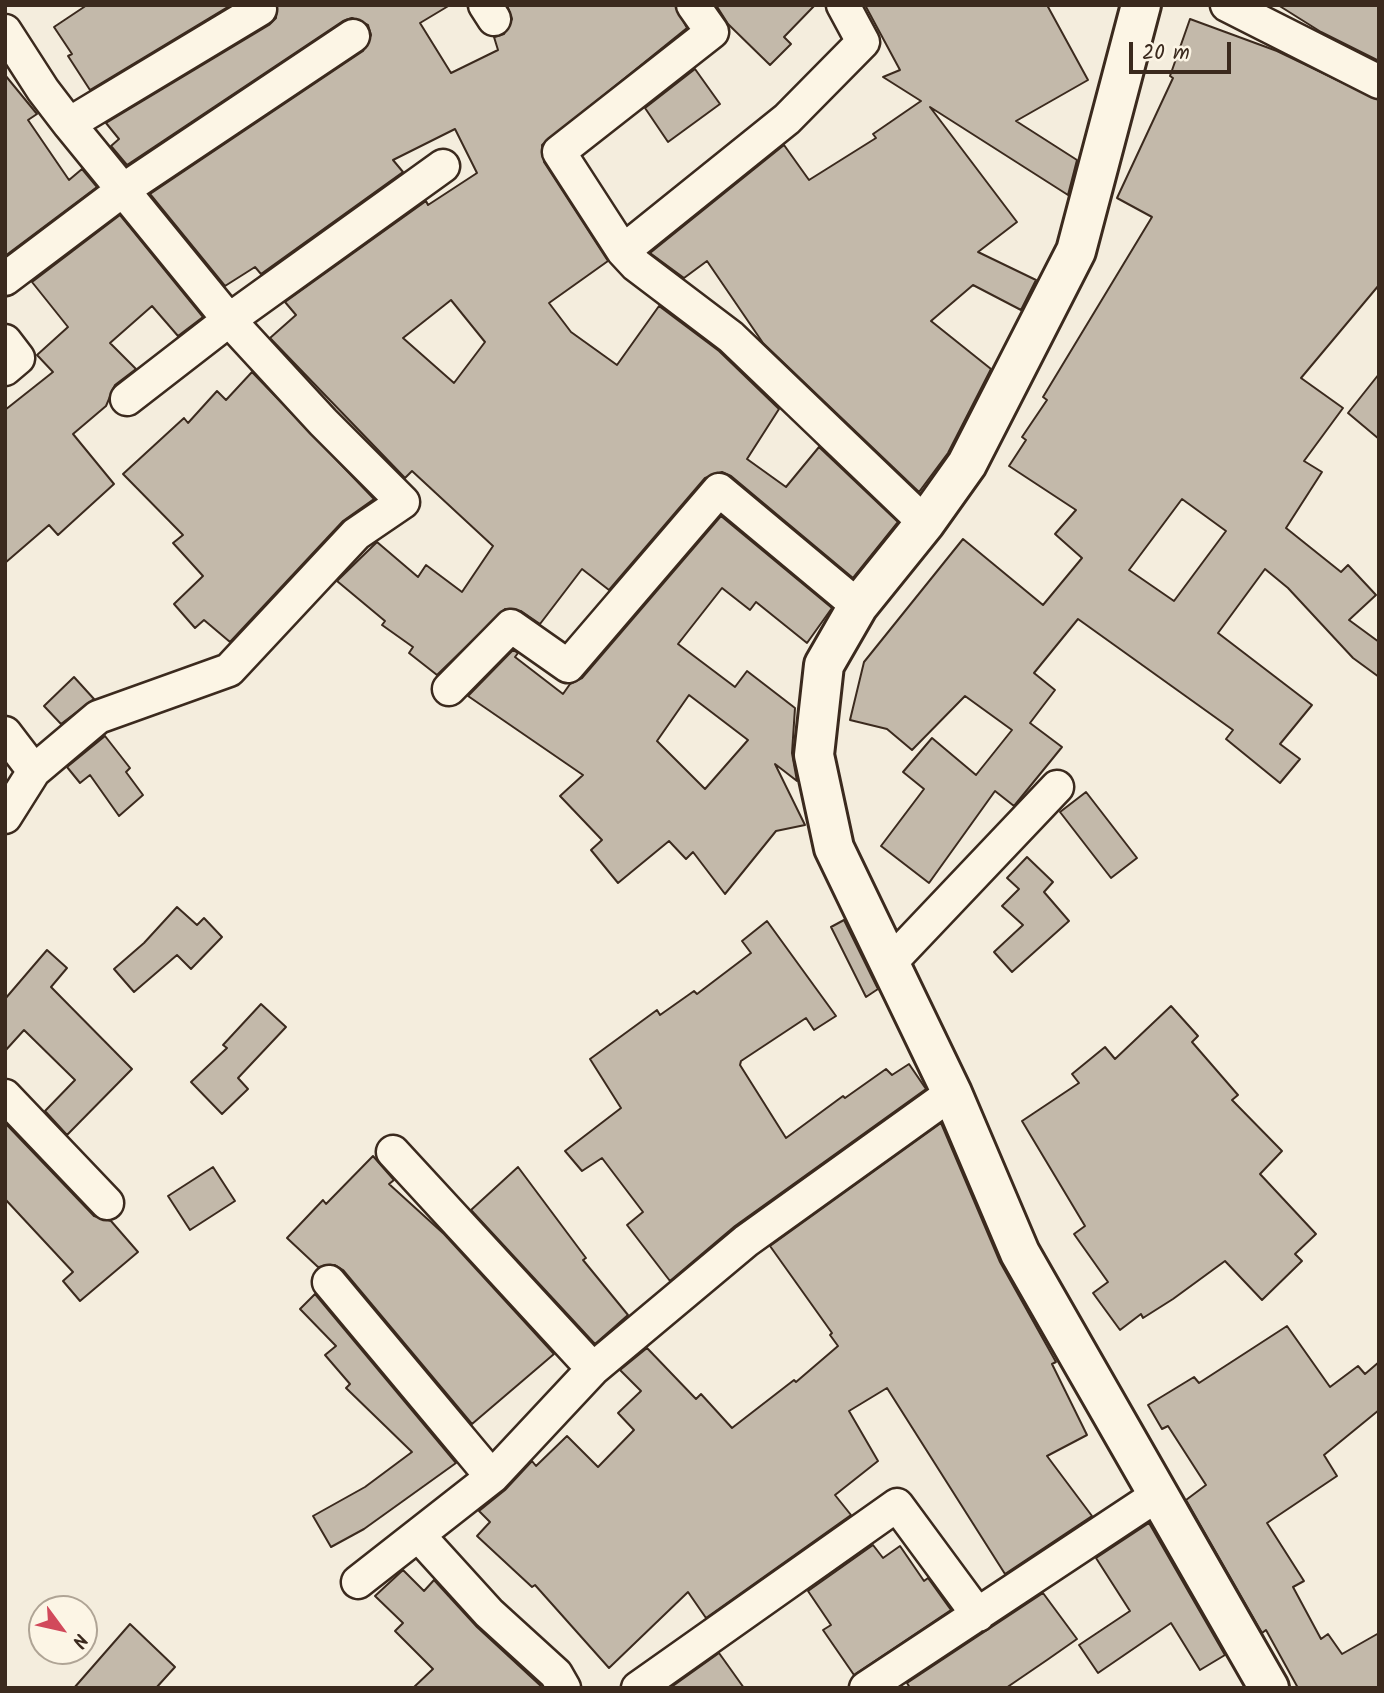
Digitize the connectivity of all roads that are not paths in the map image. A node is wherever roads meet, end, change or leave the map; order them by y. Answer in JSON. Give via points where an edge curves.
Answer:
{"nodes":[{"id":1,"x":258,"y":5,"type":"edge"},
{"id":2,"x":693,"y":5,"type":"edge"},
{"id":3,"x":843,"y":5,"type":"edge"},
{"id":4,"x":1141,"y":5,"type":"edge"},
{"id":5,"x":1227,"y":5,"type":"edge"},
{"id":6,"x":5,"y":32,"type":"edge"},
{"id":7,"x":353,"y":36,"type":"dead end"},
{"id":8,"x":1379,"y":82,"type":"edge"},
{"id":9,"x":68,"y":124,"type":"junction"},
{"id":10,"x":443,"y":166,"type":"dead end"},
{"id":11,"x":123,"y":190,"type":"junction"},
{"id":12,"x":623,"y":251,"type":"junction"},
{"id":13,"x":5,"y":279,"type":"edge"},
{"id":14,"x":229,"y":320,"type":"junction"},
{"id":15,"x":5,"y":341,"type":"edge"},
{"id":16,"x":5,"y":369,"type":"edge"},
{"id":17,"x":127,"y":399,"type":"dead end"},
{"id":18,"x":925,"y":523,"type":"junction"},
{"id":19,"x":858,"y":606,"type":"junction"},
{"id":20,"x":449,"y":689,"type":"dead end"},
{"id":21,"x":5,"y":733,"type":"edge"},
{"id":22,"x":34,"y":771,"type":"junction"},
{"id":23,"x":1057,"y":787,"type":"dead end"},
{"id":24,"x":5,"y":817,"type":"edge"},
{"id":25,"x":889,"y":964,"type":"junction"},
{"id":26,"x":952,"y":1093,"type":"junction"},
{"id":27,"x":5,"y":1096,"type":"edge"},
{"id":28,"x":393,"y":1152,"type":"dead end"},
{"id":29,"x":107,"y":1203,"type":"dead end"},
{"id":30,"x":330,"y":1282,"type":"dead end"},
{"id":31,"x":593,"y":1369,"type":"junction"},
{"id":32,"x":492,"y":1477,"type":"junction"},
{"id":33,"x":1158,"y":1494,"type":"junction"},
{"id":34,"x":419,"y":1536,"type":"junction"},
{"id":35,"x":358,"y":1582,"type":"dead end"},
{"id":36,"x":978,"y":1615,"type":"junction"},
{"id":37,"x":564,"y":1688,"type":"edge"},
{"id":38,"x":638,"y":1688,"type":"edge"},
{"id":39,"x":866,"y":1688,"type":"edge"},
{"id":40,"x":1269,"y":1688,"type":"edge"}],
"edges":[{"from":1,"to":9,"type":"street","via":[[260,9]]},
{"from":2,"to":12,"type":"street","via":[[712,32],[559,152]]},
{"from":3,"to":12,"type":"street","via":[[863,42],[787,119]]},
{"from":4,"to":18,"type":"main road","via":[[1076,251],[967,464]]},
{"from":5,"to":8,"type":"street"},
{"from":6,"to":9,"type":"street"},
{"from":7,"to":11,"type":"street"},
{"from":9,"to":11,"type":"street"},
{"from":10,"to":14,"type":"street"},
{"from":11,"to":13,"type":"street"},
{"from":11,"to":14,"type":"street"},
{"from":12,"to":18,"type":"street","via":[[731,337]]},
{"from":14,"to":17,"type":"street"},
{"from":14,"to":22,"type":"street","via":[[403,502],[356,534],[229,670],[98,717]]},
{"from":15,"to":16,"type":"street","via":[[18,358]]},
{"from":18,"to":19,"type":"main road"},
{"from":19,"to":20,"type":"street","via":[[719,490],[568,666],[511,626]]},
{"from":19,"to":25,"type":"main road","via":[[824,665],[814,755],[834,848]]},
{"from":21,"to":22,"type":"street"},
{"from":22,"to":24,"type":"street"},
{"from":23,"to":25,"type":"street"},
{"from":25,"to":26,"type":"main road"},
{"from":26,"to":31,"type":"street","via":[[746,1241]]},
{"from":26,"to":33,"type":"main road","via":[[1020,1253]]},
{"from":27,"to":29,"type":"street"},
{"from":28,"to":31,"type":"street"},
{"from":30,"to":32,"type":"street"},
{"from":31,"to":32,"type":"street"},
{"from":32,"to":34,"type":"street"},
{"from":33,"to":36,"type":"street"},
{"from":33,"to":40,"type":"main road"},
{"from":34,"to":35,"type":"street"},
{"from":34,"to":37,"type":"street","via":[[489,1613],[556,1674]]},
{"from":36,"to":38,"type":"street","via":[[897,1505]]},
{"from":36,"to":39,"type":"street"}]}
